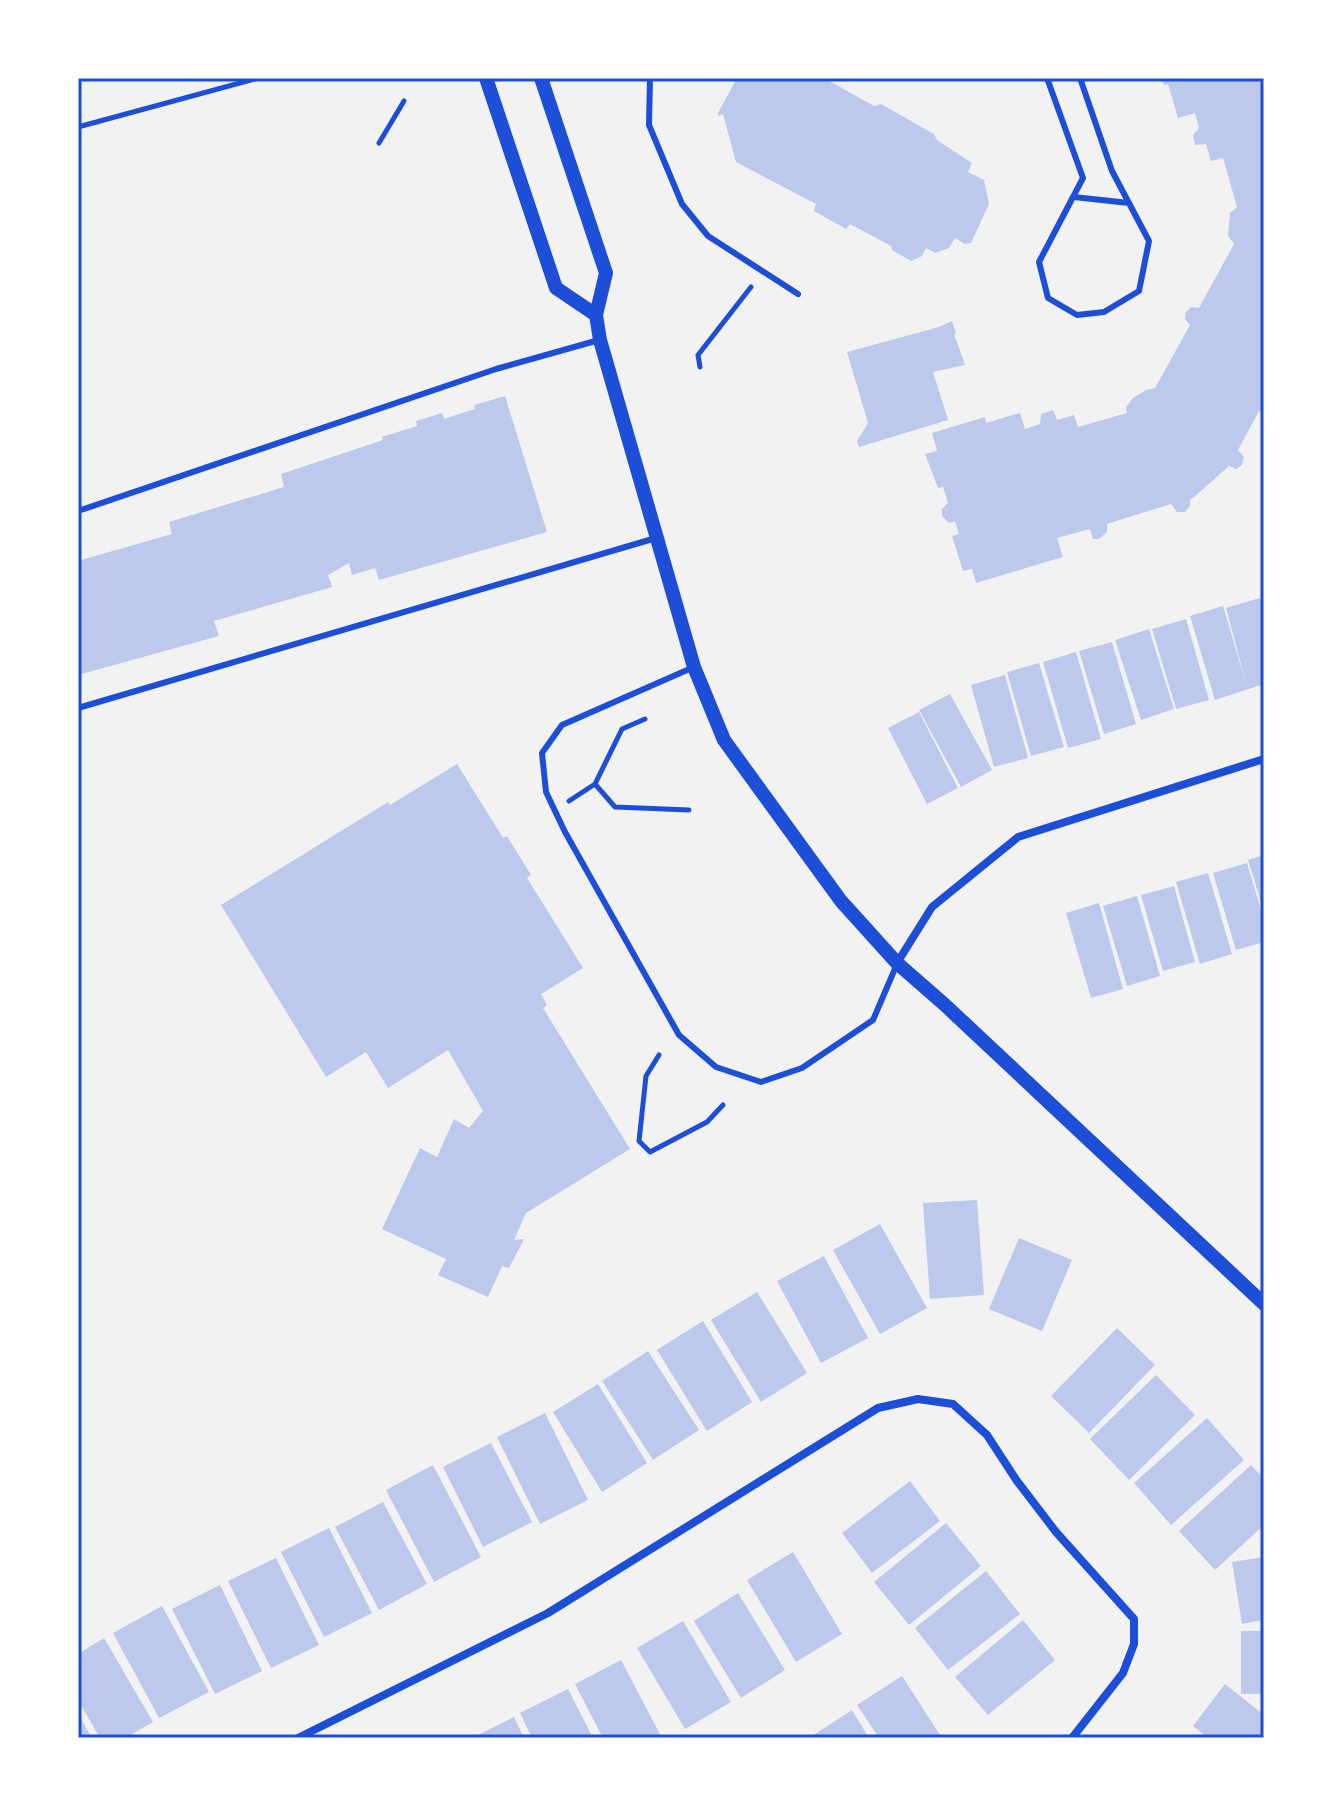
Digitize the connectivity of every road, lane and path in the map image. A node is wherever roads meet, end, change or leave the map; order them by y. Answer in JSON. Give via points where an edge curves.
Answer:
{"nodes":[{"id":1,"x":258,"y":78,"type":"edge"},
{"id":2,"x":486,"y":78,"type":"edge"},
{"id":3,"x":541,"y":78,"type":"edge"},
{"id":4,"x":650,"y":78,"type":"edge"},
{"id":5,"x":958,"y":78,"type":"edge"},
{"id":6,"x":993,"y":78,"type":"edge"},
{"id":7,"x":1047,"y":78,"type":"edge"},
{"id":8,"x":1080,"y":78,"type":"edge"},
{"id":9,"x":404,"y":101,"type":"dead end"},
{"id":10,"x":78,"y":127,"type":"edge"},
{"id":11,"x":379,"y":143,"type":"dead end"},
{"id":12,"x":1074,"y":197,"type":"junction"},
{"id":13,"x":1129,"y":203,"type":"junction"},
{"id":14,"x":763,"y":272,"type":"junction"},
{"id":15,"x":798,"y":294,"type":"dead end"},
{"id":16,"x":596,"y":315,"type":"junction"},
{"id":17,"x":600,"y":340,"type":"junction"},
{"id":18,"x":700,"y":367,"type":"dead end"},
{"id":19,"x":78,"y":511,"type":"edge"},
{"id":20,"x":656,"y":538,"type":"junction"},
{"id":21,"x":694,"y":667,"type":"junction"},
{"id":22,"x":78,"y":708,"type":"edge"},
{"id":23,"x":645,"y":719,"type":"dead end"},
{"id":24,"x":1264,"y":759,"type":"edge"},
{"id":25,"x":595,"y":784,"type":"junction"},
{"id":26,"x":689,"y":810,"type":"dead end"},
{"id":27,"x":555,"y":811,"type":"junction"},
{"id":28,"x":897,"y":963,"type":"junction"},
{"id":29,"x":659,"y":1055,"type":"dead end"},
{"id":30,"x":78,"y":1099,"type":"edge"},
{"id":31,"x":723,"y":1105,"type":"dead end"},
{"id":32,"x":78,"y":1135,"type":"edge"},
{"id":33,"x":1264,"y":1304,"type":"edge"},
{"id":34,"x":298,"y":1738,"type":"edge"},
{"id":35,"x":1072,"y":1738,"type":"edge"}],
"edges":[{"from":1,"to":10,"type":"path"},
{"from":2,"to":16,"type":"street","via":[[556,288]]},
{"from":3,"to":16,"type":"street","via":[[606,273]]},
{"from":4,"to":14,"type":"lane","via":[[649,125],[682,204],[708,236]]},
{"from":5,"to":6,"type":"lane"},
{"from":7,"to":12,"type":"lane","via":[[1083,178]]},
{"from":8,"to":13,"type":"lane","via":[[1112,171]]},
{"from":9,"to":11,"type":"path"},
{"from":12,"to":13,"type":"lane"},
{"from":12,"to":13,"type":"lane","via":[[1039,262],[1048,298],[1077,315],[1104,312],[1139,291],[1149,241]]},
{"from":14,"to":15,"type":"lane"},
{"from":14,"to":18,"type":"path","via":[[698,355]]},
{"from":16,"to":17,"type":"street"},
{"from":17,"to":19,"type":"lane","via":[[496,369]]},
{"from":17,"to":20,"type":"street"},
{"from":20,"to":21,"type":"street"},
{"from":20,"to":22,"type":"lane"},
{"from":21,"to":27,"type":"lane","via":[[562,725],[542,753],[546,792]]},
{"from":21,"to":28,"type":"street","via":[[724,740],[841,901]]},
{"from":23,"to":25,"type":"path","via":[[622,729]]},
{"from":24,"to":28,"type":"street","via":[[1018,837],[932,907]]},
{"from":25,"to":26,"type":"path","via":[[615,807]]},
{"from":25,"to":27,"type":"path"},
{"from":27,"to":28,"type":"lane","via":[[679,1035],[716,1067],[761,1082],[802,1068],[873,1020]]},
{"from":28,"to":33,"type":"street"},
{"from":29,"to":31,"type":"path","via":[[646,1076],[639,1141],[650,1152],[707,1122]]},
{"from":30,"to":32,"type":"path"},
{"from":34,"to":35,"type":"street","via":[[548,1613],[878,1408],[918,1399],[953,1404],[987,1435],[1056,1532],[1134,1619],[1134,1644],[1123,1673]]}]}
